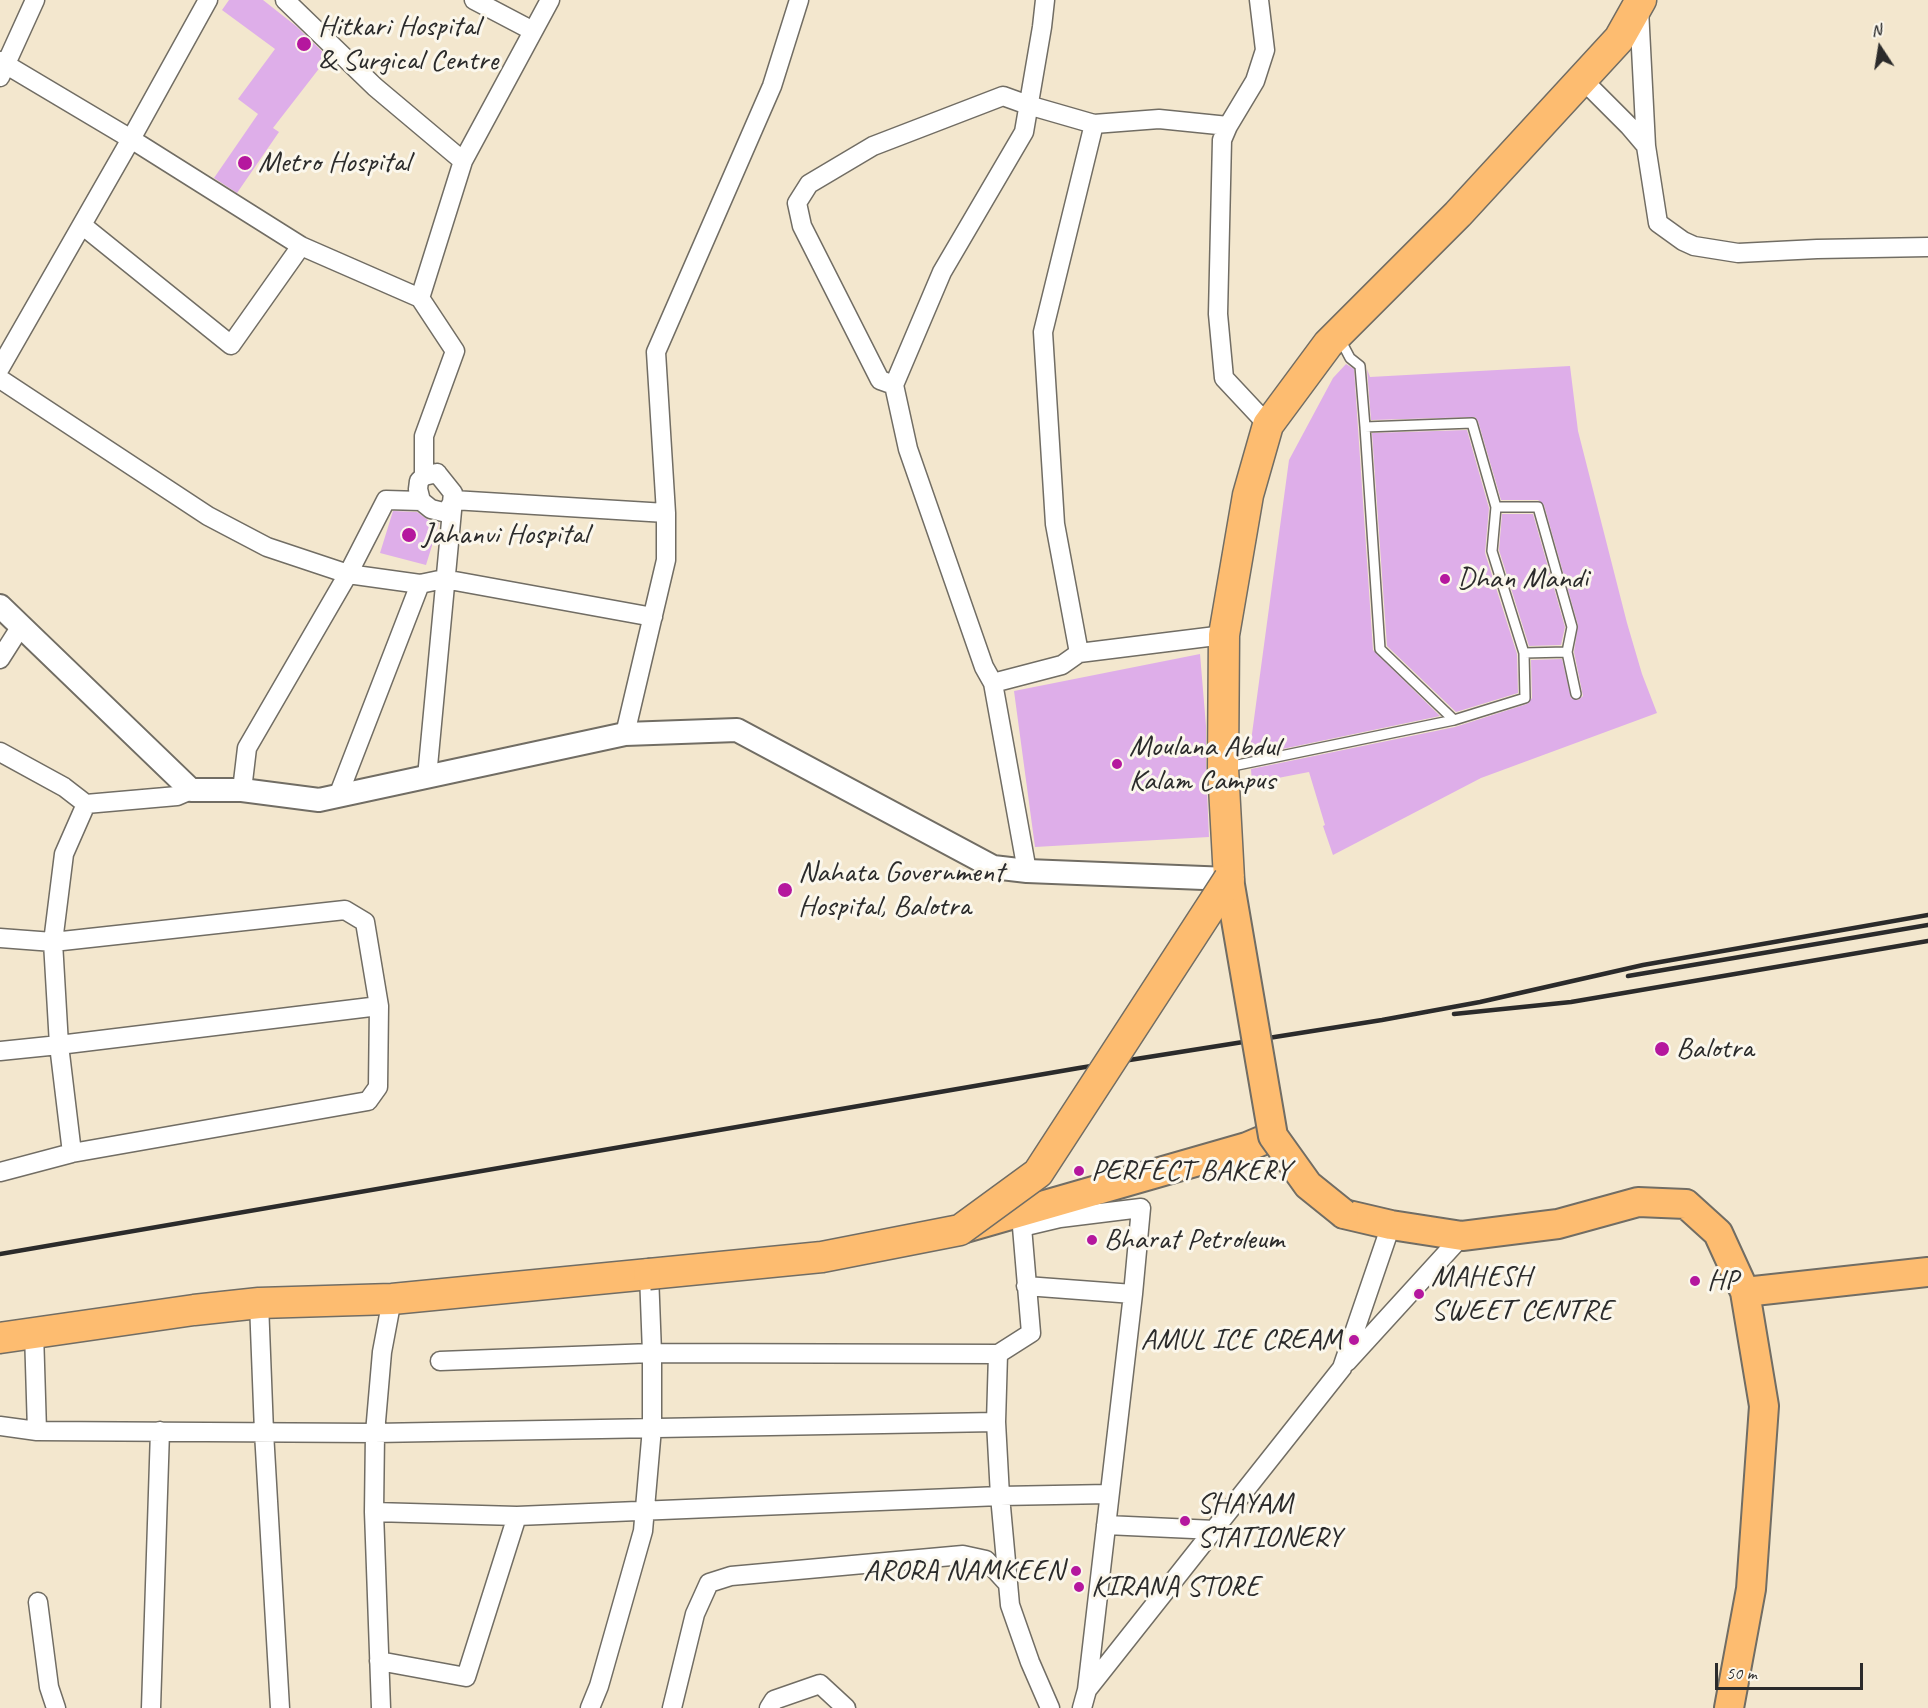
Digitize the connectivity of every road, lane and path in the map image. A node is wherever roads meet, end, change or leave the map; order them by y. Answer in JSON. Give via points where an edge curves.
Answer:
{"nodes":[{"id":1,"x":208,"y":0,"type":"edge"},
{"id":2,"x":285,"y":0,"type":"edge"},
{"id":3,"x":474,"y":0,"type":"edge"},
{"id":4,"x":550,"y":0,"type":"edge"},
{"id":5,"x":799,"y":0,"type":"edge"},
{"id":6,"x":1045,"y":0,"type":"edge"},
{"id":7,"x":1259,"y":0,"type":"edge"},
{"id":8,"x":1640,"y":2,"type":"edge"},
{"id":9,"x":26,"y":3,"type":"edge"},
{"id":10,"x":533,"y":31,"type":"junction"},
{"id":11,"x":2,"y":67,"type":"edge"},
{"id":12,"x":1582,"y":79,"type":"junction"},
{"id":13,"x":1028,"y":105,"type":"junction"},
{"id":14,"x":1094,"y":123,"type":"junction"},
{"id":15,"x":1227,"y":126,"type":"junction"},
{"id":16,"x":131,"y":139,"type":"junction"},
{"id":17,"x":1646,"y":146,"type":"junction"},
{"id":18,"x":463,"y":161,"type":"junction"},
{"id":19,"x":82,"y":225,"type":"junction"},
{"id":20,"x":301,"y":246,"type":"junction"},
{"id":21,"x":1928,"y":248,"type":"edge"},
{"id":22,"x":420,"y":298,"type":"junction"},
{"id":23,"x":1337,"y":334,"type":"junction"},
{"id":24,"x":0,"y":368,"type":"edge"},
{"id":25,"x":0,"y":379,"type":"edge"},
{"id":26,"x":894,"y":385,"type":"junction"},
{"id":27,"x":1268,"y":424,"type":"junction"},
{"id":28,"x":1365,"y":427,"type":"junction"},
{"id":29,"x":424,"y":476,"type":"junction"},
{"id":30,"x":453,"y":500,"type":"junction"},
{"id":31,"x":422,"y":501,"type":"junction"},
{"id":32,"x":1496,"y":507,"type":"junction"},
{"id":33,"x":666,"y":513,"type":"junction"},
{"id":34,"x":348,"y":574,"type":"junction"},
{"id":35,"x":444,"y":579,"type":"junction"},
{"id":36,"x":420,"y":584,"type":"junction"},
{"id":37,"x":0,"y":606,"type":"edge"},
{"id":38,"x":653,"y":617,"type":"junction"},
{"id":39,"x":21,"y":626,"type":"junction"},
{"id":40,"x":1224,"y":635,"type":"junction"},
{"id":41,"x":1524,"y":652,"type":"junction"},
{"id":42,"x":1567,"y":652,"type":"junction"},
{"id":43,"x":1079,"y":653,"type":"junction"},
{"id":44,"x":0,"y":659,"type":"edge"},
{"id":45,"x":993,"y":683,"type":"junction"},
{"id":46,"x":1576,"y":694,"type":"dead end"},
{"id":47,"x":1454,"y":720,"type":"junction"},
{"id":48,"x":625,"y":734,"type":"junction"},
{"id":49,"x":0,"y":752,"type":"edge"},
{"id":50,"x":1223,"y":768,"type":"junction"},
{"id":51,"x":427,"y":777,"type":"junction"},
{"id":52,"x":191,"y":790,"type":"junction"},
{"id":53,"x":242,"y":790,"type":"junction"},
{"id":54,"x":338,"y":796,"type":"junction"},
{"id":55,"x":86,"y":804,"type":"junction"},
{"id":56,"x":1027,"y":871,"type":"junction"},
{"id":57,"x":1229,"y":879,"type":"junction"},
{"id":58,"x":0,"y":938,"type":"edge"},
{"id":59,"x":53,"y":942,"type":"junction"},
{"id":60,"x":379,"y":1005,"type":"junction"},
{"id":61,"x":59,"y":1045,"type":"junction"},
{"id":62,"x":0,"y":1051,"type":"edge"},
{"id":63,"x":1273,"y":1136,"type":"junction"},
{"id":64,"x":72,"y":1154,"type":"junction"},
{"id":65,"x":0,"y":1172,"type":"edge"},
{"id":66,"x":1391,"y":1225,"type":"junction"},
{"id":67,"x":960,"y":1230,"type":"junction"},
{"id":68,"x":1462,"y":1236,"type":"junction"},
{"id":69,"x":1928,"y":1272,"type":"edge"},
{"id":70,"x":649,"y":1274,"type":"junction"},
{"id":71,"x":1026,"y":1286,"type":"junction"},
{"id":72,"x":1745,"y":1292,"type":"junction"},
{"id":73,"x":1133,"y":1294,"type":"junction"},
{"id":74,"x":392,"y":1299,"type":"junction"},
{"id":75,"x":259,"y":1303,"type":"junction"},
{"id":76,"x":34,"y":1332,"type":"junction"},
{"id":77,"x":0,"y":1338,"type":"edge"},
{"id":78,"x":652,"y":1353,"type":"junction"},
{"id":79,"x":998,"y":1354,"type":"junction"},
{"id":80,"x":440,"y":1361,"type":"dead end"},
{"id":81,"x":1341,"y":1368,"type":"junction"},
{"id":82,"x":996,"y":1422,"type":"junction"},
{"id":83,"x":0,"y":1426,"type":"edge"},
{"id":84,"x":652,"y":1428,"type":"junction"},
{"id":85,"x":37,"y":1431,"type":"junction"},
{"id":86,"x":160,"y":1431,"type":"junction"},
{"id":87,"x":264,"y":1432,"type":"junction"},
{"id":88,"x":375,"y":1433,"type":"junction"},
{"id":89,"x":1109,"y":1494,"type":"junction"},
{"id":90,"x":1000,"y":1496,"type":"junction"},
{"id":91,"x":645,"y":1510,"type":"junction"},
{"id":92,"x":374,"y":1512,"type":"junction"},
{"id":93,"x":517,"y":1516,"type":"junction"},
{"id":94,"x":1106,"y":1525,"type":"junction"},
{"id":95,"x":1215,"y":1530,"type":"junction"},
{"id":96,"x":1008,"y":1584,"type":"junction"},
{"id":97,"x":38,"y":1602,"type":"dead end"},
{"id":98,"x":379,"y":1661,"type":"junction"},
{"id":99,"x":1087,"y":1690,"type":"junction"},
{"id":100,"x":56,"y":1708,"type":"edge"},
{"id":101,"x":151,"y":1708,"type":"edge"},
{"id":102,"x":280,"y":1708,"type":"edge"},
{"id":103,"x":381,"y":1708,"type":"edge"},
{"id":104,"x":591,"y":1708,"type":"edge"},
{"id":105,"x":672,"y":1708,"type":"edge"},
{"id":106,"x":769,"y":1708,"type":"edge"},
{"id":107,"x":846,"y":1708,"type":"edge"},
{"id":108,"x":1050,"y":1708,"type":"edge"},
{"id":109,"x":1082,"y":1708,"type":"edge"},
{"id":110,"x":1729,"y":1708,"type":"edge"}],
"edges":[{"from":1,"to":16,"type":"street"},
{"from":2,"to":18,"type":"street","via":[[375,87]]},
{"from":3,"to":10,"type":"street"},
{"from":4,"to":10,"type":"street"},
{"from":5,"to":33,"type":"street","via":[[772,86],[656,352]]},
{"from":6,"to":13,"type":"street"},
{"from":7,"to":15,"type":"street","via":[[1265,50],[1256,81]]},
{"from":8,"to":12,"type":"highway","via":[[1619,39]]},
{"from":8,"to":17,"type":"street"},
{"from":9,"to":11,"type":"street"},
{"from":10,"to":18,"type":"street"},
{"from":11,"to":16,"type":"street"},
{"from":12,"to":17,"type":"street"},
{"from":12,"to":23,"type":"highway","via":[[1458,214]]},
{"from":13,"to":14,"type":"street"},
{"from":13,"to":26,"type":"street","via":[[1024,132],[942,272]]},
{"from":13,"to":26,"type":"street","via":[[1003,96],[873,146],[809,184],[796,203],[801,226],[880,380]]},
{"from":14,"to":15,"type":"street","via":[[1159,119]]},
{"from":14,"to":43,"type":"street","via":[[1043,332],[1055,524]]},
{"from":15,"to":27,"type":"street","via":[[1222,140],[1218,314],[1224,378]]},
{"from":16,"to":19,"type":"street"},
{"from":16,"to":20,"type":"street"},
{"from":17,"to":21,"type":"street","via":[[1658,223],[1695,246],[1738,253]]},
{"from":18,"to":22,"type":"street"},
{"from":19,"to":20,"type":"street","via":[[231,345]]},
{"from":19,"to":24,"type":"street"},
{"from":20,"to":22,"type":"street"},
{"from":22,"to":29,"type":"street","via":[[455,351],[423,436]]},
{"from":23,"to":27,"type":"highway"},
{"from":23,"to":28,"type":"lane","via":[[1350,358],[1360,366]]},
{"from":25,"to":34,"type":"street","via":[[208,516],[267,547]]},
{"from":26,"to":45,"type":"street","via":[[908,448],[984,667]]},
{"from":27,"to":40,"type":"highway","via":[[1248,495]]},
{"from":28,"to":32,"type":"lane","via":[[1472,423]]},
{"from":28,"to":47,"type":"lane","via":[[1380,649]]},
{"from":29,"to":30,"type":"street","via":[[436,473],[450,488]]},
{"from":29,"to":31,"type":"street","via":[[418,484]]},
{"from":30,"to":31,"type":"street","via":[[443,512]]},
{"from":30,"to":33,"type":"street"},
{"from":30,"to":35,"type":"street"},
{"from":31,"to":34,"type":"street","via":[[386,500]]},
{"from":32,"to":41,"type":"lane","via":[[1492,551]]},
{"from":32,"to":42,"type":"lane","via":[[1538,507],[1572,627]]},
{"from":33,"to":38,"type":"street","via":[[666,560]]},
{"from":34,"to":36,"type":"street"},
{"from":34,"to":53,"type":"street","via":[[247,748]]},
{"from":35,"to":36,"type":"street"},
{"from":35,"to":38,"type":"street"},
{"from":35,"to":51,"type":"street"},
{"from":36,"to":54,"type":"street"},
{"from":37,"to":39,"type":"street"},
{"from":38,"to":48,"type":"street"},
{"from":39,"to":44,"type":"street"},
{"from":39,"to":52,"type":"street"},
{"from":40,"to":43,"type":"street"},
{"from":40,"to":50,"type":"highway"},
{"from":41,"to":42,"type":"lane"},
{"from":41,"to":47,"type":"lane","via":[[1525,698]]},
{"from":42,"to":46,"type":"lane"},
{"from":43,"to":45,"type":"street","via":[[1062,665]]},
{"from":45,"to":56,"type":"street"},
{"from":47,"to":50,"type":"lane"},
{"from":48,"to":51,"type":"street"},
{"from":48,"to":56,"type":"street","via":[[737,730],[993,867]]},
{"from":49,"to":55,"type":"street","via":[[64,787]]},
{"from":50,"to":57,"type":"highway"},
{"from":51,"to":54,"type":"street"},
{"from":52,"to":53,"type":"street"},
{"from":52,"to":55,"type":"street","via":[[177,796]]},
{"from":53,"to":54,"type":"street","via":[[319,800]]},
{"from":55,"to":59,"type":"street","via":[[63,854]]},
{"from":56,"to":57,"type":"street"},
{"from":57,"to":63,"type":"main road","bridge":true},
{"from":57,"to":67,"type":"highway","bridge":true,"via":[[1038,1173]]},
{"from":58,"to":59,"type":"street"},
{"from":59,"to":60,"type":"street","via":[[345,910],[365,922]]},
{"from":59,"to":61,"type":"street"},
{"from":60,"to":61,"type":"street"},
{"from":60,"to":64,"type":"street","via":[[378,1087],[368,1101]]},
{"from":61,"to":62,"type":"street"},
{"from":61,"to":64,"type":"street"},
{"from":63,"to":66,"type":"main road","bridge":true,"via":[[1308,1185],[1344,1214]]},
{"from":63,"to":67,"type":"main road","bridge":true,"via":[[1247,1147]]},
{"from":64,"to":65,"type":"street"},
{"from":66,"to":68,"type":"main road"},
{"from":66,"to":81,"type":"street"},
{"from":67,"to":70,"type":"highway","bridge":true,"via":[[822,1257]]},
{"from":68,"to":72,"type":"main road","via":[[1558,1224],[1638,1202],[1686,1204],[1718,1233]]},
{"from":68,"to":81,"type":"street"},
{"from":69,"to":72,"type":"main road"},
{"from":70,"to":74,"type":"highway"},
{"from":70,"to":78,"type":"street"},
{"from":71,"to":73,"type":"street"},
{"from":71,"to":73,"type":"street","via":[[1022,1227],[1141,1208]]},
{"from":71,"to":79,"type":"street","via":[[1031,1333]]},
{"from":72,"to":110,"type":"main road","via":[[1764,1406],[1751,1589]]},
{"from":73,"to":89,"type":"street"},
{"from":74,"to":75,"type":"highway"},
{"from":74,"to":88,"type":"street","via":[[382,1352]]},
{"from":75,"to":76,"type":"highway"},
{"from":75,"to":87,"type":"street"},
{"from":76,"to":77,"type":"highway"},
{"from":76,"to":85,"type":"street"},
{"from":78,"to":79,"type":"street"},
{"from":78,"to":80,"type":"street"},
{"from":78,"to":84,"type":"street"},
{"from":79,"to":82,"type":"street"},
{"from":81,"to":95,"type":"street"},
{"from":82,"to":84,"type":"street"},
{"from":82,"to":90,"type":"street"},
{"from":83,"to":85,"type":"street"},
{"from":84,"to":88,"type":"street"},
{"from":84,"to":91,"type":"street"},
{"from":85,"to":86,"type":"street"},
{"from":86,"to":87,"type":"street"},
{"from":86,"to":101,"type":"street"},
{"from":87,"to":88,"type":"street"},
{"from":87,"to":102,"type":"street"},
{"from":88,"to":92,"type":"street"},
{"from":89,"to":90,"type":"street"},
{"from":89,"to":94,"type":"street"},
{"from":90,"to":91,"type":"street"},
{"from":90,"to":96,"type":"street"},
{"from":91,"to":93,"type":"street"},
{"from":91,"to":104,"type":"street","via":[[643,1531]]},
{"from":92,"to":93,"type":"street"},
{"from":92,"to":98,"type":"street"},
{"from":93,"to":98,"type":"street","via":[[466,1677]]},
{"from":94,"to":95,"type":"street"},
{"from":94,"to":99,"type":"street"},
{"from":95,"to":99,"type":"street"},
{"from":96,"to":105,"type":"street","via":[[986,1560],[963,1555],[731,1575],[709,1583],[695,1614]]},
{"from":96,"to":108,"type":"street","via":[[1010,1605]]},
{"from":97,"to":100,"type":"street","via":[[49,1687]]},
{"from":98,"to":103,"type":"street"},
{"from":99,"to":109,"type":"street"},
{"from":106,"to":107,"type":"street","via":[[774,1700],[820,1684]]}]}
